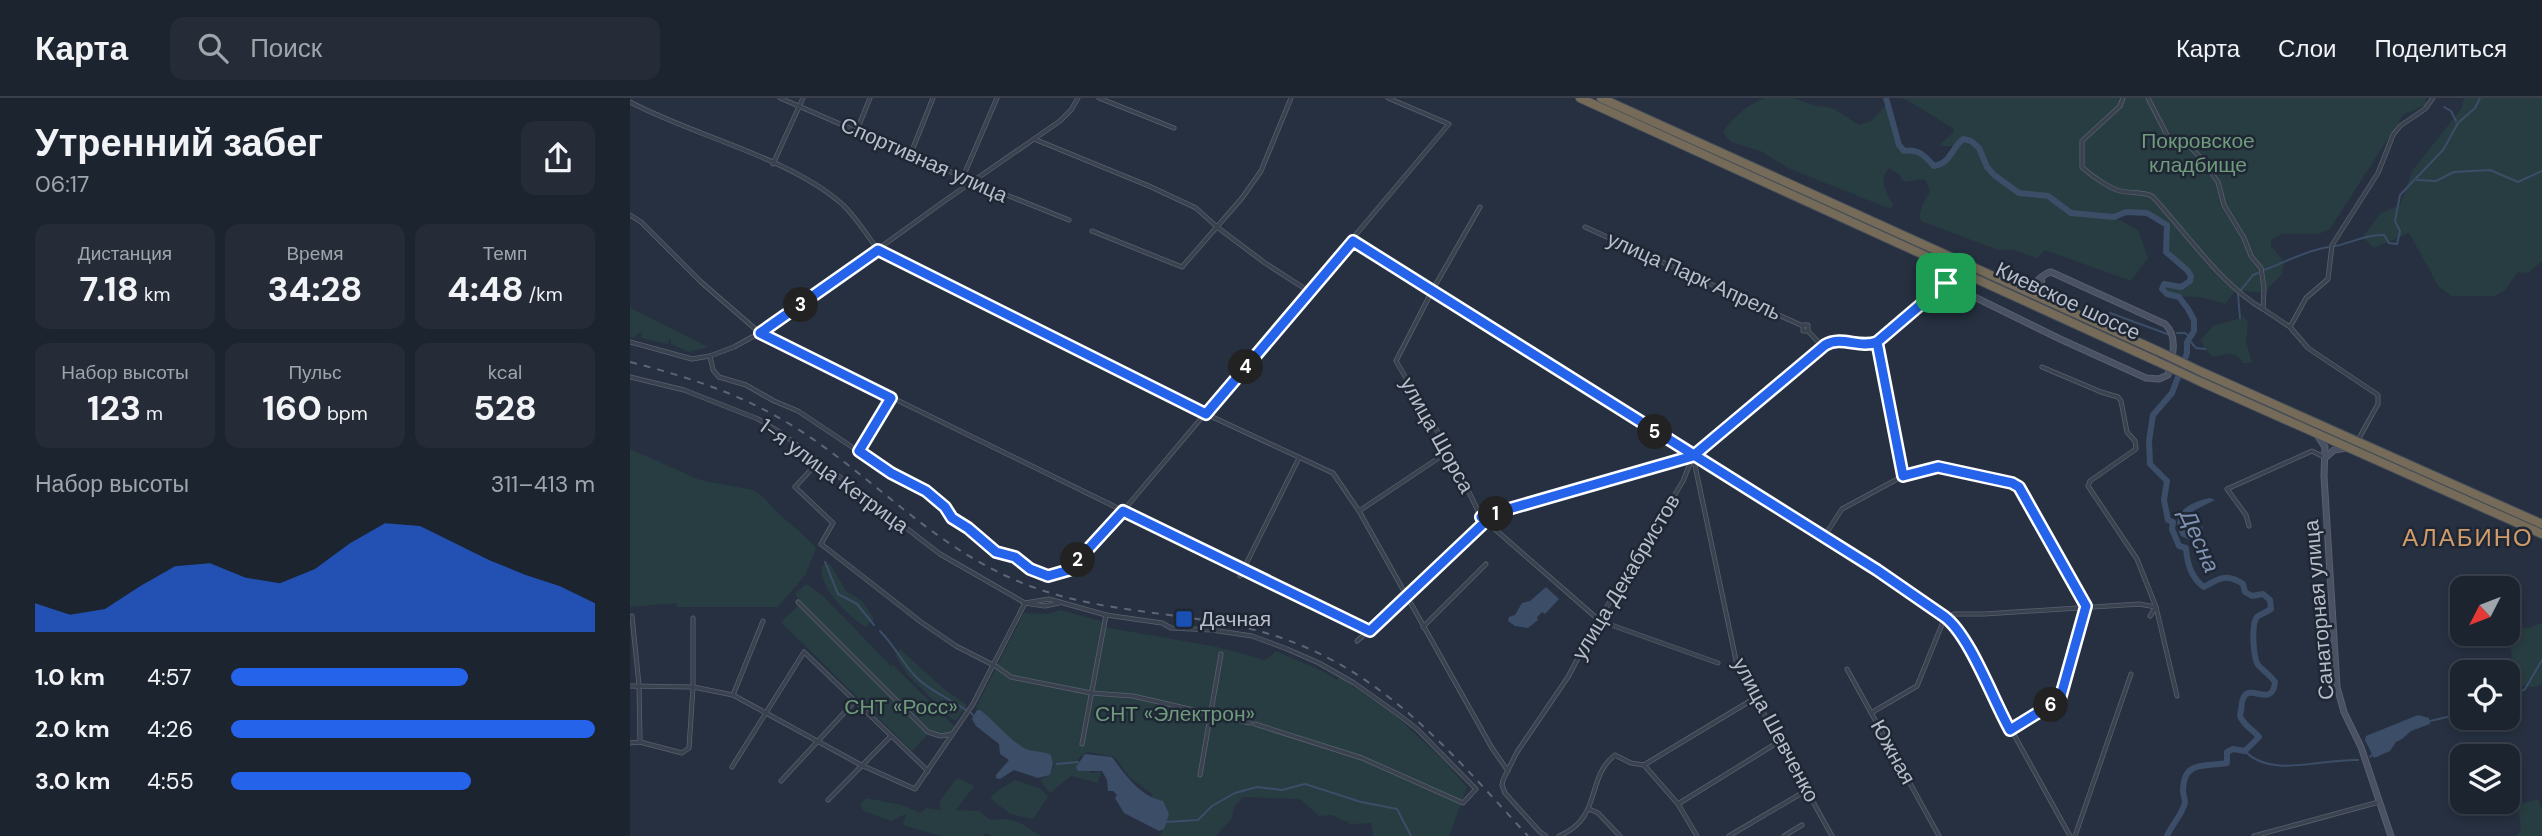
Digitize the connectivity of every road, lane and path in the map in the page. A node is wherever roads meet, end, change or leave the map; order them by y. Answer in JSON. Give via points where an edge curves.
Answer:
{"nodes":[{"id":1,"x":780,"y":98,"type":"edge"},
{"id":2,"x":803,"y":98,"type":"edge"},
{"id":3,"x":870,"y":98,"type":"edge"},
{"id":4,"x":933,"y":98,"type":"edge"},
{"id":5,"x":997,"y":98,"type":"edge"},
{"id":6,"x":1100,"y":98,"type":"edge"},
{"id":7,"x":1292,"y":98,"type":"edge"},
{"id":8,"x":1388,"y":98,"type":"edge"},
{"id":9,"x":1580,"y":98,"type":"edge"},
{"id":10,"x":1601,"y":98,"type":"edge"},
{"id":11,"x":2123,"y":98,"type":"edge"},
{"id":12,"x":2148,"y":98,"type":"edge"},
{"id":13,"x":2433,"y":98,"type":"edge"},
{"id":14,"x":1076,"y":99,"type":"edge"},
{"id":15,"x":630,"y":102,"type":"edge"},
{"id":16,"x":800,"y":106,"type":"junction"},
{"id":17,"x":1174,"y":128,"type":"dead end"},
{"id":18,"x":857,"y":130,"type":"junction"},
{"id":19,"x":1034,"y":139,"type":"junction"},
{"id":20,"x":911,"y":153,"type":"junction"},
{"id":21,"x":773,"y":164,"type":"junction"},
{"id":22,"x":962,"y":177,"type":"junction"},
{"id":23,"x":974,"y":183,"type":"junction"},
{"id":24,"x":1480,"y":207,"type":"dead end"},
{"id":25,"x":630,"y":215,"type":"edge"},
{"id":26,"x":1069,"y":220,"type":"dead end"},
{"id":27,"x":1217,"y":227,"type":"junction"},
{"id":28,"x":1585,"y":227,"type":"dead end"},
{"id":29,"x":1092,"y":231,"type":"dead end"},
{"id":30,"x":1353,"y":241,"type":"junction"},
{"id":31,"x":878,"y":250,"type":"junction"},
{"id":32,"x":1925,"y":256,"type":"junction"},
{"id":33,"x":2042,"y":277,"type":"junction"},
{"id":34,"x":1979,"y":280,"type":"junction"},
{"id":35,"x":1946,"y":283,"type":"junction"},
{"id":36,"x":1953,"y":283,"type":"junction"},
{"id":37,"x":2016,"y":287,"type":"junction"},
{"id":38,"x":1432,"y":291,"type":"junction"},
{"id":39,"x":1310,"y":292,"type":"junction"},
{"id":40,"x":2051,"y":303,"type":"junction"},
{"id":41,"x":2263,"y":309,"type":"junction"},
{"id":42,"x":2290,"y":327,"type":"junction"},
{"id":43,"x":760,"y":333,"type":"junction"},
{"id":44,"x":630,"y":342,"type":"edge"},
{"id":45,"x":1877,"y":342,"type":"junction"},
{"id":46,"x":1823,"y":347,"type":"junction"},
{"id":47,"x":710,"y":356,"type":"junction"},
{"id":48,"x":2042,"y":367,"type":"dead end"},
{"id":49,"x":630,"y":377,"type":"edge"},
{"id":50,"x":891,"y":398,"type":"junction"},
{"id":51,"x":1206,"y":414,"type":"junction"},
{"id":52,"x":2315,"y":433,"type":"junction"},
{"id":53,"x":2357,"y":442,"type":"junction"},
{"id":54,"x":2349,"y":448,"type":"junction"},
{"id":55,"x":859,"y":451,"type":"junction"},
{"id":56,"x":1449,"y":451,"type":"junction"},
{"id":57,"x":1693,"y":456,"type":"junction"},
{"id":58,"x":2326,"y":457,"type":"junction"},
{"id":59,"x":1300,"y":458,"type":"junction"},
{"id":60,"x":820,"y":461,"type":"junction"},
{"id":61,"x":1903,"y":476,"type":"junction"},
{"id":62,"x":1123,"y":511,"type":"junction"},
{"id":63,"x":1359,"y":511,"type":"junction"},
{"id":64,"x":1481,"y":517,"type":"junction"},
{"id":65,"x":1486,"y":521,"type":"junction"},
{"id":66,"x":2542,"y":524,"type":"edge"},
{"id":67,"x":2249,"y":526,"type":"dead end"},
{"id":68,"x":2542,"y":534,"type":"edge"},
{"id":69,"x":1824,"y":537,"type":"junction"},
{"id":70,"x":1486,"y":564,"type":"dead end"},
{"id":71,"x":1244,"y":569,"type":"junction"},
{"id":72,"x":1240,"y":576,"type":"dead end"},
{"id":73,"x":1408,"y":597,"type":"junction"},
{"id":74,"x":798,"y":602,"type":"dead end"},
{"id":75,"x":1025,"y":603,"type":"junction"},
{"id":76,"x":2086,"y":606,"type":"junction"},
{"id":77,"x":2155,"y":607,"type":"junction"},
{"id":78,"x":1106,"y":615,"type":"junction"},
{"id":79,"x":632,"y":616,"type":"dead end"},
{"id":80,"x":2150,"y":616,"type":"dead end"},
{"id":81,"x":1946,"y":617,"type":"junction"},
{"id":82,"x":693,"y":618,"type":"dead end"},
{"id":83,"x":763,"y":621,"type":"dead end"},
{"id":84,"x":1600,"y":621,"type":"junction"},
{"id":85,"x":1423,"y":626,"type":"junction"},
{"id":86,"x":1370,"y":631,"type":"junction"},
{"id":87,"x":1357,"y":641,"type":"dead end"},
{"id":88,"x":1221,"y":654,"type":"dead end"},
{"id":89,"x":1718,"y":663,"type":"dead end"},
{"id":90,"x":993,"y":666,"type":"junction"},
{"id":91,"x":1847,"y":669,"type":"dead end"},
{"id":92,"x":2131,"y":674,"type":"dead end"},
{"id":93,"x":639,"y":685,"type":"junction"},
{"id":94,"x":630,"y":686,"type":"edge"},
{"id":95,"x":693,"y":687,"type":"junction"},
{"id":96,"x":1091,"y":693,"type":"junction"},
{"id":97,"x":733,"y":695,"type":"junction"},
{"id":98,"x":2177,"y":696,"type":"dead end"},
{"id":99,"x":1755,"y":698,"type":"junction"},
{"id":100,"x":855,"y":701,"type":"junction"},
{"id":101,"x":1871,"y":713,"type":"junction"},
{"id":102,"x":765,"y":715,"type":"junction"},
{"id":103,"x":1212,"y":715,"type":"junction"},
{"id":104,"x":2010,"y":730,"type":"junction"},
{"id":105,"x":952,"y":734,"type":"junction"},
{"id":106,"x":890,"y":737,"type":"junction"},
{"id":107,"x":1780,"y":740,"type":"junction"},
{"id":108,"x":817,"y":741,"type":"junction"},
{"id":109,"x":640,"y":742,"type":"junction"},
{"id":110,"x":630,"y":743,"type":"edge"},
{"id":111,"x":1082,"y":744,"type":"dead end"},
{"id":112,"x":861,"y":765,"type":"junction"},
{"id":113,"x":1644,"y":765,"type":"junction"},
{"id":114,"x":732,"y":767,"type":"dead end"},
{"id":115,"x":928,"y":771,"type":"junction"},
{"id":116,"x":1508,"y":771,"type":"junction"},
{"id":117,"x":1200,"y":775,"type":"dead end"},
{"id":118,"x":781,"y":780,"type":"dead end"},
{"id":119,"x":1807,"y":790,"type":"junction"},
{"id":120,"x":828,"y":800,"type":"dead end"},
{"id":121,"x":2379,"y":802,"type":"junction"},
{"id":122,"x":1678,"y":804,"type":"junction"},
{"id":123,"x":1589,"y":809,"type":"junction"},
{"id":124,"x":1802,"y":825,"type":"dead end"},
{"id":125,"x":1546,"y":836,"type":"edge"},
{"id":126,"x":1559,"y":836,"type":"edge"},
{"id":127,"x":1620,"y":836,"type":"edge"},
{"id":128,"x":1697,"y":836,"type":"edge"},
{"id":129,"x":1729,"y":836,"type":"edge"},
{"id":130,"x":1784,"y":836,"type":"edge"},
{"id":131,"x":1832,"y":836,"type":"edge"},
{"id":132,"x":1939,"y":836,"type":"edge"},
{"id":133,"x":2073,"y":836,"type":"edge"},
{"id":134,"x":2254,"y":836,"type":"edge"},
{"id":135,"x":2390,"y":836,"type":"edge"}],
"edges":[{"from":1,"to":16,"type":"street","name":"Спортивная улица"},
{"from":2,"to":16,"type":"street"},
{"from":3,"to":18,"type":"street"},
{"from":4,"to":20,"type":"street"},
{"from":5,"to":22,"type":"street"},
{"from":6,"to":17,"type":"street"},
{"from":7,"to":27,"type":"street","via":[[1261,171]]},
{"from":8,"to":30,"type":"street","via":[[1450,124]]},
{"from":9,"to":32,"type":"highway","name":"Киевское шоссе"},
{"from":10,"to":37,"type":"highway","name":"Киевское шоссе"},
{"from":11,"to":41,"type":"street","via":[[2082,141],[2082,167],[2115,190],[2152,196],[2237,290]]},
{"from":12,"to":41,"type":"street","via":[[2168,137],[2186,143],[2218,182],[2224,205],[2261,268]]},
{"from":13,"to":42,"type":"street","via":[[2393,135],[2378,173],[2332,245],[2328,279],[2306,298]]},
{"from":14,"to":19,"type":"street","via":[[1060,121]]},
{"from":15,"to":21,"type":"street"},
{"from":16,"to":18,"type":"street","name":"Спортивная улица"},
{"from":16,"to":21,"type":"street"},
{"from":18,"to":20,"type":"street","name":"Спортивная улица"},
{"from":19,"to":23,"type":"street"},
{"from":19,"to":27,"type":"street","via":[[1196,208]]},
{"from":20,"to":22,"type":"street","name":"Спортивная улица"},
{"from":21,"to":31,"type":"street","via":[[841,203]]},
{"from":22,"to":23,"type":"street","name":"Спортивная улица"},
{"from":23,"to":26,"type":"street","name":"Спортивная улица"},
{"from":23,"to":31,"type":"street"},
{"from":24,"to":38,"type":"street","name":"улица Щорса"},
{"from":25,"to":43,"type":"street"},
{"from":27,"to":29,"type":"street","via":[[1182,267]]},
{"from":27,"to":39,"type":"street"},
{"from":28,"to":46,"type":"street","name":"улица Парк Апрель","via":[[1808,325]]},
{"from":30,"to":38,"type":"street"},
{"from":30,"to":39,"type":"street"},
{"from":31,"to":43,"type":"street"},
{"from":31,"to":51,"type":"street"},
{"from":32,"to":34,"type":"highway","name":"Киевское шоссе"},
{"from":32,"to":35,"type":"street","via":[[1942,269]]},
{"from":33,"to":36,"type":"street","via":[[2053,273],[2166,325],[2173,341],[2168,374],[2146,378],[2060,340]]},
{"from":33,"to":37,"type":"street","via":[[2030,286]]},
{"from":33,"to":40,"type":"street","via":[[2043,293]]},
{"from":34,"to":36,"type":"street","via":[[1962,277]]},
{"from":34,"to":52,"type":"highway","name":"Киевское шоссе","bridge":true},
{"from":35,"to":36,"type":"street"},
{"from":35,"to":45,"type":"street"},
{"from":37,"to":40,"type":"highway","name":"Киевское шоссе"},
{"from":38,"to":56,"type":"street","name":"улица Щорса","via":[[1396,361]]},
{"from":38,"to":57,"type":"street"},
{"from":39,"to":51,"type":"street"},
{"from":40,"to":53,"type":"highway","name":"Киевское шоссе","bridge":true},
{"from":41,"to":42,"type":"street"},
{"from":42,"to":53,"type":"street","via":[[2308,348],[2378,395],[2378,404]]},
{"from":43,"to":47,"type":"street"},
{"from":43,"to":50,"type":"street"},
{"from":44,"to":47,"type":"street","via":[[681,357]]},
{"from":45,"to":46,"type":"street","via":[[1865,345],[1839,340]]},
{"from":45,"to":61,"type":"street"},
{"from":46,"to":57,"type":"street","name":"улица Декабристов"},
{"from":47,"to":55,"type":"street","via":[[719,377],[798,411]]},
{"from":48,"to":77,"type":"street","via":[[2114,394],[2121,401],[2127,432],[2136,449],[2088,486],[2137,559]]},
{"from":49,"to":60,"type":"street","name":"1-я улица Кетрица","via":[[727,405],[781,433]]},
{"from":50,"to":55,"type":"street"},
{"from":50,"to":62,"type":"street"},
{"from":51,"to":59,"type":"street"},
{"from":51,"to":62,"type":"street"},
{"from":52,"to":54,"type":"highway","name":"Киевское шоссе"},
{"from":52,"to":58,"type":"street","via":[[2325,446]]},
{"from":53,"to":66,"type":"highway","name":"Киевское шоссе"},
{"from":54,"to":58,"type":"street","via":[[2334,450]]},
{"from":54,"to":68,"type":"highway","name":"Киевское шоссе"},
{"from":55,"to":62,"type":"street","via":[[926,491],[996,552],[1015,557],[1038,573],[1054,576],[1069,570]]},
{"from":56,"to":63,"type":"street"},
{"from":56,"to":64,"type":"street","name":"улица Щорса"},
{"from":57,"to":64,"type":"street"},
{"from":57,"to":69,"type":"street"},
{"from":57,"to":84,"type":"street","name":"улица Декабристов","via":[[1683,481]]},
{"from":57,"to":99,"type":"street","name":"улица Шевченко","via":[[1737,665]]},
{"from":58,"to":67,"type":"street","via":[[2312,451],[2227,489]]},
{"from":58,"to":121,"type":"street","name":"Санаторная улица","via":[[2337,687]]},
{"from":59,"to":63,"type":"street","via":[[1333,474]]},
{"from":59,"to":71,"type":"street"},
{"from":60,"to":75,"type":"street","name":"1-я улица Кетрица","via":[[940,554]]},
{"from":60,"to":90,"type":"street","via":[[794,487],[833,523],[821,544],[921,622]]},
{"from":61,"to":69,"type":"street","via":[[1842,509]]},
{"from":61,"to":76,"type":"street","via":[[1938,467],[2019,487]]},
{"from":62,"to":71,"type":"street"},
{"from":63,"to":73,"type":"street"},
{"from":64,"to":65,"type":"street"},
{"from":65,"to":73,"type":"street"},
{"from":65,"to":84,"type":"street"},
{"from":69,"to":81,"type":"street"},
{"from":70,"to":85,"type":"street"},
{"from":71,"to":72,"type":"street"},
{"from":71,"to":86,"type":"street"},
{"from":73,"to":85,"type":"street"},
{"from":73,"to":86,"type":"street"},
{"from":74,"to":105,"type":"street","via":[[928,732]]},
{"from":75,"to":78,"type":"street","via":[[1043,599]]},
{"from":75,"to":90,"type":"street"},
{"from":76,"to":77,"type":"street"},
{"from":76,"to":81,"type":"street"},
{"from":76,"to":104,"type":"street","via":[[2060,699]]},
{"from":77,"to":80,"type":"street"},
{"from":77,"to":98,"type":"street"},
{"from":78,"to":96,"type":"street"},
{"from":78,"to":103,"type":"street","via":[[1177,629],[1252,636],[1319,663],[1417,729],[1476,789],[1463,803],[1362,758],[1253,723]]},
{"from":79,"to":93,"type":"street"},
{"from":81,"to":101,"type":"street","via":[[1917,686]]},
{"from":81,"to":104,"type":"street","via":[[1968,648]]},
{"from":82,"to":95,"type":"street"},
{"from":83,"to":97,"type":"street"},
{"from":84,"to":89,"type":"street"},
{"from":84,"to":116,"type":"street","name":"улица Декабристов"},
{"from":85,"to":116,"type":"street"},
{"from":86,"to":87,"type":"street"},
{"from":88,"to":103,"type":"street"},
{"from":90,"to":96,"type":"street","via":[[1011,677]]},
{"from":90,"to":105,"type":"street"},
{"from":91,"to":101,"type":"street","name":"Южная"},
{"from":92,"to":133,"type":"street"},
{"from":93,"to":94,"type":"street"},
{"from":93,"to":95,"type":"street"},
{"from":93,"to":109,"type":"street"},
{"from":95,"to":97,"type":"street"},
{"from":95,"to":109,"type":"street","via":[[686,751]]},
{"from":96,"to":103,"type":"street","via":[[1133,696]]},
{"from":96,"to":111,"type":"street"},
{"from":97,"to":102,"type":"street"},
{"from":99,"to":107,"type":"street","name":"улица Шевченко"},
{"from":99,"to":113,"type":"street"},
{"from":100,"to":102,"type":"street","via":[[804,652]]},
{"from":100,"to":106,"type":"street"},
{"from":100,"to":108,"type":"street"},
{"from":101,"to":132,"type":"street","name":"Южная"},
{"from":102,"to":108,"type":"street"},
{"from":102,"to":114,"type":"street"},
{"from":103,"to":117,"type":"street"},
{"from":104,"to":133,"type":"street"},
{"from":105,"to":115,"type":"street"},
{"from":106,"to":112,"type":"street"},
{"from":106,"to":115,"type":"street"},
{"from":107,"to":119,"type":"street","name":"улица Шевченко"},
{"from":107,"to":122,"type":"street"},
{"from":108,"to":112,"type":"street"},
{"from":108,"to":118,"type":"street"},
{"from":109,"to":110,"type":"street"},
{"from":112,"to":115,"type":"street","via":[[915,789]]},
{"from":112,"to":120,"type":"street"},
{"from":113,"to":122,"type":"street"},
{"from":113,"to":123,"type":"street","via":[[1615,755],[1611,758]]},
{"from":116,"to":125,"type":"street","name":"улица Декабристов","via":[[1502,784],[1505,793]]},
{"from":119,"to":129,"type":"street"},
{"from":119,"to":131,"type":"street","name":"улица Шевченко"},
{"from":121,"to":134,"type":"street"},
{"from":121,"to":135,"type":"street","name":"Санаторная улица"},
{"from":122,"to":128,"type":"street"},
{"from":123,"to":126,"type":"street","via":[[1571,831]]},
{"from":123,"to":127,"type":"street"},
{"from":124,"to":130,"type":"street"}]}
